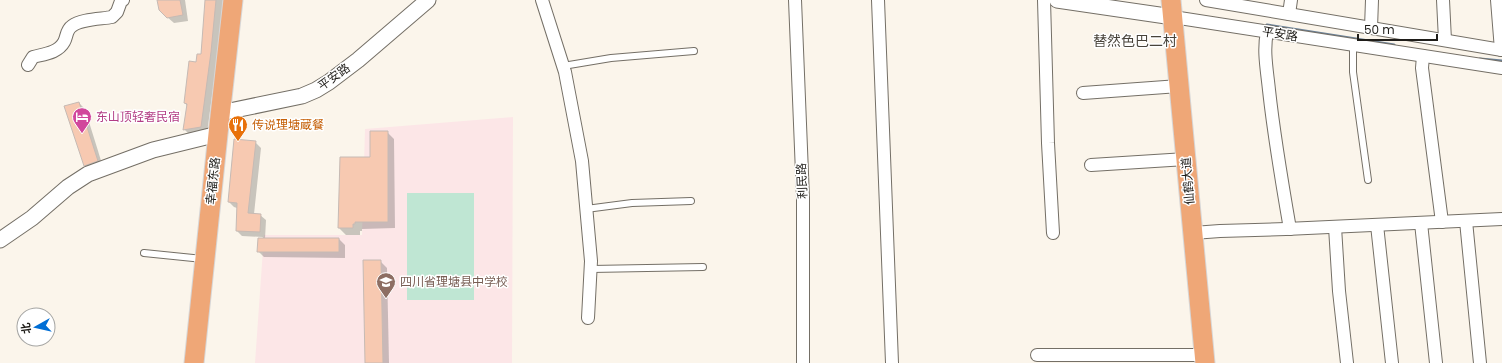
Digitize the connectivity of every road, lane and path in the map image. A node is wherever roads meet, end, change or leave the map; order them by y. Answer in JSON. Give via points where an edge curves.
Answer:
{"nodes":[{"id":1,"x":123,"y":0,"type":"edge"},
{"id":2,"x":233,"y":0,"type":"edge"},
{"id":3,"x":428,"y":0,"type":"edge"},
{"id":4,"x":542,"y":0,"type":"edge"},
{"id":5,"x":795,"y":0,"type":"edge"},
{"id":6,"x":878,"y":0,"type":"edge"},
{"id":7,"x":1044,"y":0,"type":"edge"},
{"id":8,"x":1057,"y":0,"type":"edge"},
{"id":9,"x":1206,"y":0,"type":"edge"},
{"id":10,"x":1291,"y":0,"type":"edge"},
{"id":11,"x":1372,"y":0,"type":"edge"},
{"id":12,"x":1443,"y":0,"type":"edge"},
{"id":13,"x":1498,"y":0,"type":"edge"},
{"id":14,"x":1172,"y":9,"type":"edge"},
{"id":15,"x":1289,"y":14,"type":"junction"},
{"id":16,"x":1371,"y":28,"type":"junction"},
{"id":17,"x":1267,"y":32,"type":"junction"},
{"id":18,"x":1445,"y":40,"type":"junction"},
{"id":19,"x":1353,"y":45,"type":"junction"},
{"id":20,"x":1502,"y":50,"type":"edge"},
{"id":21,"x":694,"y":52,"type":"dead end"},
{"id":22,"x":1422,"y":56,"type":"junction"},
{"id":23,"x":28,"y":65,"type":"dead end"},
{"id":24,"x":563,"y":66,"type":"junction"},
{"id":25,"x":1502,"y":68,"type":"edge"},
{"id":26,"x":1179,"y":86,"type":"junction"},
{"id":27,"x":1083,"y":93,"type":"dead end"},
{"id":28,"x":220,"y":113,"type":"junction"},
{"id":29,"x":218,"y":134,"type":"junction"},
{"id":30,"x":1186,"y":159,"type":"junction"},
{"id":31,"x":1091,"y":165,"type":"dead end"},
{"id":32,"x":1368,"y":180,"type":"dead end"},
{"id":33,"x":691,"y":201,"type":"dead end"},
{"id":34,"x":586,"y":209,"type":"junction"},
{"id":35,"x":1502,"y":219,"type":"edge"},
{"id":36,"x":1466,"y":221,"type":"junction"},
{"id":37,"x":1442,"y":222,"type":"junction"},
{"id":38,"x":1421,"y":223,"type":"junction"},
{"id":39,"x":1377,"y":225,"type":"junction"},
{"id":40,"x":1335,"y":227,"type":"junction"},
{"id":41,"x":1290,"y":229,"type":"junction"},
{"id":42,"x":1053,"y":233,"type":"dead end"},
{"id":43,"x":1193,"y":233,"type":"junction"},
{"id":44,"x":0,"y":240,"type":"edge"},
{"id":45,"x":144,"y":253,"type":"dead end"},
{"id":46,"x":205,"y":260,"type":"junction"},
{"id":47,"x":703,"y":266,"type":"dead end"},
{"id":48,"x":591,"y":269,"type":"junction"},
{"id":49,"x":588,"y":318,"type":"dead end"},
{"id":50,"x":1037,"y":355,"type":"dead end"},
{"id":51,"x":1205,"y":359,"type":"edge"},
{"id":52,"x":194,"y":363,"type":"edge"},
{"id":53,"x":803,"y":363,"type":"edge"},
{"id":54,"x":892,"y":363,"type":"edge"},
{"id":55,"x":1347,"y":363,"type":"edge"},
{"id":56,"x":1392,"y":363,"type":"edge"},
{"id":57,"x":1436,"y":363,"type":"edge"},
{"id":58,"x":1480,"y":363,"type":"edge"}],
"edges":[{"from":1,"to":23,"type":"street","via":[[112,17],[80,22],[72,26],[60,47],[53,52],[33,57]]},
{"from":2,"to":28,"type":"main road","name":"幸福东路"},
{"from":3,"to":28,"type":"street","name":"平安路","via":[[358,60],[316,90],[302,96]]},
{"from":4,"to":24,"type":"street"},
{"from":5,"to":53,"type":"street","name":"利民路","via":[[802,198]]},
{"from":6,"to":54,"type":"street"},
{"from":7,"to":42,"type":"street"},
{"from":8,"to":14,"type":"street","name":"平安路"},
{"from":9,"to":15,"type":"street"},
{"from":10,"to":15,"type":"street"},
{"from":11,"to":16,"type":"street"},
{"from":12,"to":18,"type":"street"},
{"from":13,"to":20,"type":"street"},
{"from":14,"to":17,"type":"street","name":"平安路"},
{"from":14,"to":26,"type":"main road","name":"仙鹤大道"},
{"from":15,"to":16,"type":"street"},
{"from":16,"to":18,"type":"street"},
{"from":17,"to":19,"type":"street","name":"平安路"},
{"from":17,"to":41,"type":"street","via":[[1265,57],[1271,113]]},
{"from":18,"to":20,"type":"street"},
{"from":19,"to":22,"type":"street","name":"平安路"},
{"from":19,"to":32,"type":"lane","via":[[1353,72]]},
{"from":21,"to":24,"type":"lane","via":[[611,58]]},
{"from":22,"to":25,"type":"street","name":"平安路"},
{"from":22,"to":37,"type":"street"},
{"from":24,"to":34,"type":"street","via":[[582,161]]},
{"from":26,"to":27,"type":"street"},
{"from":26,"to":30,"type":"main road","name":"仙鹤大道"},
{"from":28,"to":29,"type":"main road","name":"幸福东路"},
{"from":29,"to":44,"type":"street","via":[[153,150],[88,174]]},
{"from":29,"to":46,"type":"main road","name":"幸福东路"},
{"from":30,"to":31,"type":"street"},
{"from":30,"to":43,"type":"main road","name":"仙鹤大道"},
{"from":33,"to":34,"type":"lane"},
{"from":34,"to":48,"type":"street"},
{"from":35,"to":36,"type":"street"},
{"from":36,"to":37,"type":"street"},
{"from":36,"to":58,"type":"street"},
{"from":37,"to":38,"type":"street"},
{"from":38,"to":39,"type":"street"},
{"from":38,"to":57,"type":"street"},
{"from":39,"to":40,"type":"street"},
{"from":39,"to":56,"type":"street"},
{"from":40,"to":41,"type":"street"},
{"from":40,"to":55,"type":"street"},
{"from":41,"to":43,"type":"street"},
{"from":43,"to":51,"type":"main road","name":"仙鹤大道"},
{"from":45,"to":46,"type":"lane"},
{"from":46,"to":52,"type":"main road","name":"幸福东路"},
{"from":47,"to":48,"type":"lane"},
{"from":48,"to":49,"type":"street"},
{"from":50,"to":51,"type":"street"}]}
